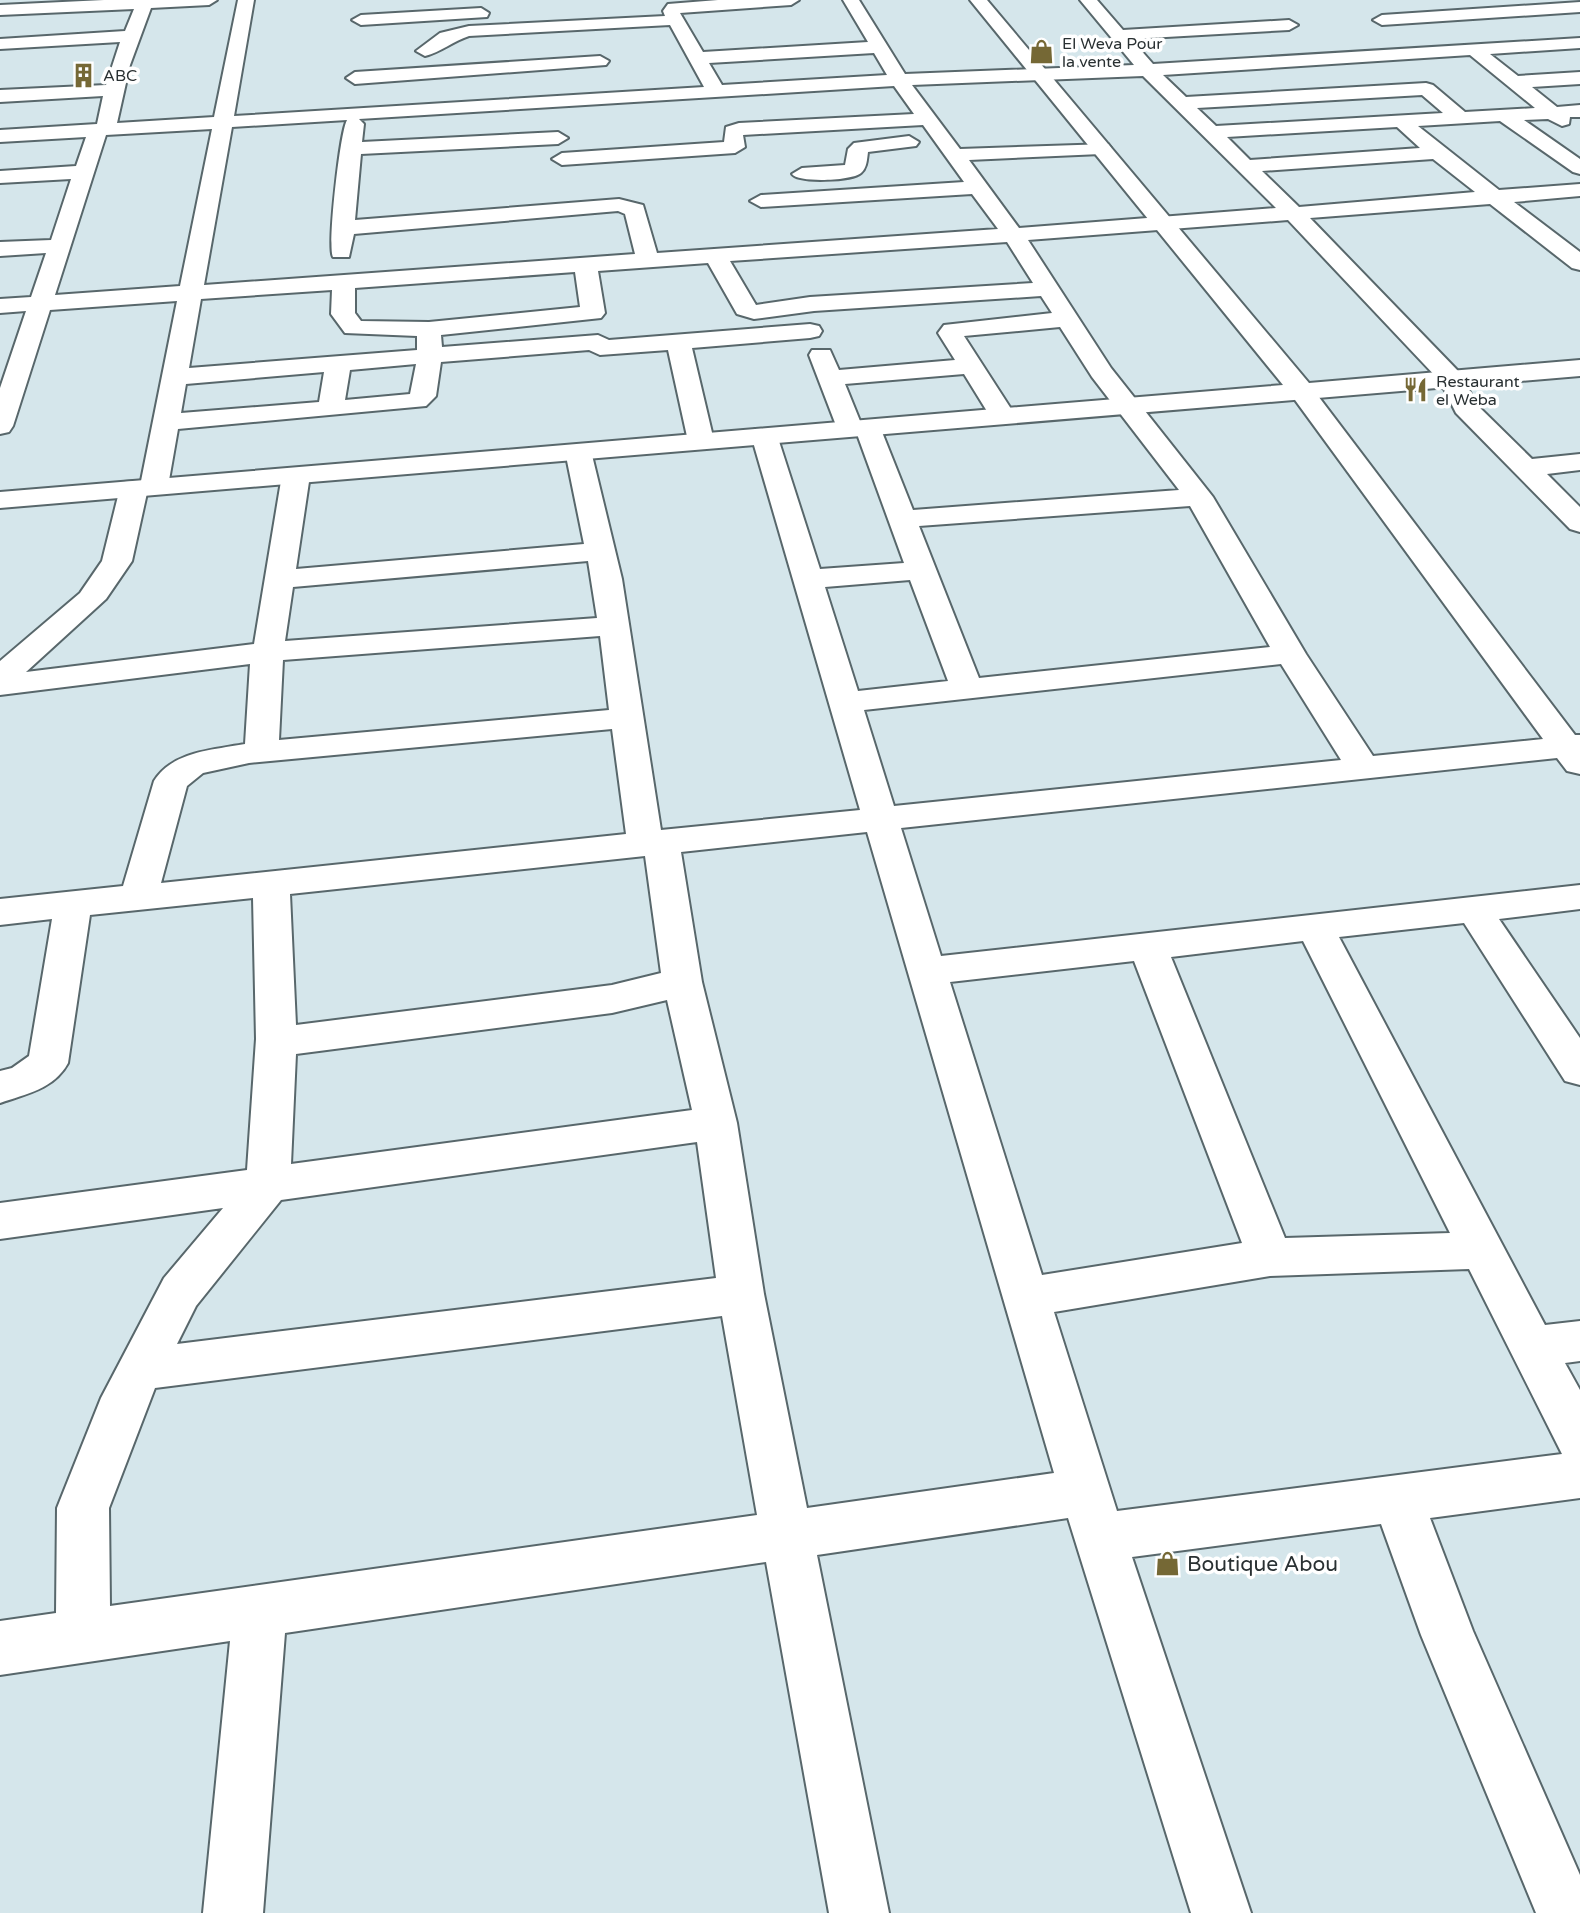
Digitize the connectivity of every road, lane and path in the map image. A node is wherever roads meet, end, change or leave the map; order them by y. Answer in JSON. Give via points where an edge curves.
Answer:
{"nodes":[{"id":1,"x":209,"y":0,"type":"edge"},
{"id":2,"x":246,"y":0,"type":"edge"},
{"id":3,"x":356,"y":0,"type":"edge"},
{"id":4,"x":791,"y":0,"type":"edge"},
{"id":5,"x":851,"y":0,"type":"edge"},
{"id":6,"x":978,"y":0,"type":"edge"},
{"id":7,"x":1088,"y":0,"type":"edge"},
{"id":8,"x":1402,"y":0,"type":"edge"},
{"id":9,"x":145,"y":3,"type":"junction"},
{"id":10,"x":1579,"y":3,"type":"edge"},
{"id":11,"x":623,"y":4,"type":"dead end"},
{"id":12,"x":1268,"y":7,"type":"dead end"},
{"id":13,"x":0,"y":10,"type":"edge"},
{"id":14,"x":675,"y":14,"type":"junction"},
{"id":15,"x":1420,"y":16,"type":"junction"},
{"id":16,"x":594,"y":24,"type":"junction"},
{"id":17,"x":1289,"y":25,"type":"junction"},
{"id":18,"x":540,"y":27,"type":"junction"},
{"id":19,"x":1118,"y":35,"type":"junction"},
{"id":20,"x":131,"y":36,"type":"junction"},
{"id":21,"x":1580,"y":43,"type":"edge"},
{"id":22,"x":0,"y":44,"type":"edge"},
{"id":23,"x":880,"y":47,"type":"junction"},
{"id":24,"x":1474,"y":50,"type":"junction"},
{"id":25,"x":425,"y":51,"type":"dead end"},
{"id":26,"x":1425,"y":53,"type":"junction"},
{"id":27,"x":1388,"y":55,"type":"junction"},
{"id":28,"x":355,"y":56,"type":"dead end"},
{"id":29,"x":700,"y":58,"type":"junction"},
{"id":30,"x":1330,"y":59,"type":"junction"},
{"id":31,"x":600,"y":61,"type":"junction"},
{"id":32,"x":548,"y":63,"type":"junction"},
{"id":33,"x":1148,"y":70,"type":"junction"},
{"id":34,"x":1038,"y":72,"type":"junction"},
{"id":35,"x":355,"y":78,"type":"junction"},
{"id":36,"x":1580,"y":78,"type":"edge"},
{"id":37,"x":899,"y":80,"type":"junction"},
{"id":38,"x":1515,"y":82,"type":"junction"},
{"id":39,"x":1426,"y":89,"type":"junction"},
{"id":40,"x":114,"y":90,"type":"junction"},
{"id":41,"x":716,"y":92,"type":"junction"},
{"id":42,"x":0,"y":96,"type":"edge"},
{"id":43,"x":653,"y":96,"type":"junction"},
{"id":44,"x":604,"y":99,"type":"junction"},
{"id":45,"x":550,"y":103,"type":"junction"},
{"id":46,"x":1181,"y":103,"type":"junction"},
{"id":47,"x":1580,"y":111,"type":"edge"},
{"id":48,"x":1552,"y":113,"type":"junction"},
{"id":49,"x":350,"y":116,"type":"junction"},
{"id":50,"x":1505,"y":116,"type":"junction"},
{"id":51,"x":1460,"y":117,"type":"junction"},
{"id":52,"x":929,"y":119,"type":"junction"},
{"id":53,"x":1400,"y":120,"type":"junction"},
{"id":54,"x":223,"y":124,"type":"junction"},
{"id":55,"x":102,"y":130,"type":"junction"},
{"id":56,"x":1210,"y":132,"type":"junction"},
{"id":57,"x":1580,"y":133,"type":"edge"},
{"id":58,"x":0,"y":136,"type":"edge"},
{"id":59,"x":558,"y":138,"type":"junction"},
{"id":60,"x":735,"y":147,"type":"junction"},
{"id":61,"x":949,"y":147,"type":"junction"},
{"id":62,"x":1101,"y":148,"type":"junction"},
{"id":63,"x":350,"y":149,"type":"junction"},
{"id":64,"x":677,"y":150,"type":"junction"},
{"id":65,"x":1437,"y":153,"type":"junction"},
{"id":66,"x":623,"y":155,"type":"junction"},
{"id":67,"x":562,"y":159,"type":"junction"},
{"id":68,"x":1245,"y":166,"type":"junction"},
{"id":69,"x":1580,"y":168,"type":"edge"},
{"id":70,"x":84,"y":172,"type":"junction"},
{"id":71,"x":785,"y":174,"type":"dead end"},
{"id":72,"x":0,"y":177,"type":"edge"},
{"id":73,"x":753,"y":184,"type":"junction"},
{"id":74,"x":976,"y":187,"type":"junction"},
{"id":75,"x":1580,"y":191,"type":"edge"},
{"id":76,"x":1496,"y":198,"type":"junction"},
{"id":77,"x":570,"y":210,"type":"junction"},
{"id":78,"x":635,"y":210,"type":"junction"},
{"id":79,"x":1293,"y":213,"type":"junction"},
{"id":80,"x":1164,"y":224,"type":"junction"},
{"id":81,"x":342,"y":228,"type":"junction"},
{"id":82,"x":1013,"y":234,"type":"junction"},
{"id":83,"x":60,"y":246,"type":"junction"},
{"id":84,"x":0,"y":249,"type":"edge"},
{"id":85,"x":777,"y":251,"type":"junction"},
{"id":86,"x":715,"y":255,"type":"junction"},
{"id":87,"x":648,"y":260,"type":"junction"},
{"id":88,"x":1580,"y":263,"type":"edge"},
{"id":89,"x":585,"y":264,"type":"junction"},
{"id":90,"x":342,"y":282,"type":"junction"},
{"id":91,"x":1048,"y":289,"type":"junction"},
{"id":92,"x":191,"y":292,"type":"junction"},
{"id":93,"x":41,"y":303,"type":"junction"},
{"id":94,"x":0,"y":306,"type":"edge"},
{"id":95,"x":593,"y":313,"type":"junction"},
{"id":96,"x":806,"y":319,"type":"junction"},
{"id":97,"x":1068,"y":319,"type":"junction"},
{"id":98,"x":429,"y":329,"type":"junction"},
{"id":99,"x":598,"y":342,"type":"junction"},
{"id":100,"x":678,"y":343,"type":"junction"},
{"id":101,"x":430,"y":357,"type":"junction"},
{"id":102,"x":11,"y":364,"type":"edge"},
{"id":103,"x":338,"y":364,"type":"junction"},
{"id":104,"x":971,"y":366,"type":"junction"},
{"id":105,"x":1580,"y":368,"type":"edge"},
{"id":106,"x":175,"y":377,"type":"junction"},
{"id":107,"x":830,"y":378,"type":"junction"},
{"id":108,"x":1451,"y":378,"type":"junction"},
{"id":109,"x":1300,"y":389,"type":"junction"},
{"id":110,"x":4,"y":401,"type":"edge"},
{"id":111,"x":1129,"y":405,"type":"junction"},
{"id":112,"x":331,"y":409,"type":"junction"},
{"id":113,"x":1002,"y":415,"type":"junction"},
{"id":114,"x":165,"y":422,"type":"junction"},
{"id":115,"x":0,"y":426,"type":"edge"},
{"id":116,"x":859,"y":427,"type":"junction"},
{"id":117,"x":764,"y":435,"type":"junction"},
{"id":118,"x":701,"y":441,"type":"junction"},
{"id":119,"x":578,"y":451,"type":"junction"},
{"id":120,"x":1580,"y":462,"type":"edge"},
{"id":121,"x":1527,"y":468,"type":"junction"},
{"id":122,"x":296,"y":475,"type":"junction"},
{"id":123,"x":144,"y":487,"type":"junction"},
{"id":124,"x":1199,"y":497,"type":"junction"},
{"id":125,"x":0,"y":500,"type":"edge"},
{"id":126,"x":904,"y":519,"type":"junction"},
{"id":127,"x":1580,"y":523,"type":"edge"},
{"id":128,"x":600,"y":551,"type":"junction"},
{"id":129,"x":922,"y":570,"type":"junction"},
{"id":130,"x":280,"y":579,"type":"junction"},
{"id":131,"x":808,"y":579,"type":"junction"},
{"id":132,"x":614,"y":626,"type":"junction"},
{"id":133,"x":268,"y":652,"type":"junction"},
{"id":134,"x":1290,"y":654,"type":"junction"},
{"id":135,"x":0,"y":678,"type":"edge"},
{"id":136,"x":0,"y":685,"type":"edge"},
{"id":137,"x":967,"y":689,"type":"junction"},
{"id":138,"x":845,"y":702,"type":"junction"},
{"id":139,"x":627,"y":718,"type":"junction"},
{"id":140,"x":261,"y":752,"type":"junction"},
{"id":141,"x":1575,"y":753,"type":"edge"},
{"id":142,"x":1363,"y":768,"type":"junction"},
{"id":143,"x":881,"y":819,"type":"junction"},
{"id":144,"x":654,"y":843,"type":"junction"},
{"id":145,"x":271,"y":883,"type":"junction"},
{"id":146,"x":139,"y":897,"type":"junction"},
{"id":147,"x":1580,"y":897,"type":"edge"},
{"id":148,"x":73,"y":904,"type":"junction"},
{"id":149,"x":1473,"y":908,"type":"junction"},
{"id":150,"x":0,"y":912,"type":"edge"},
{"id":151,"x":1315,"y":927,"type":"junction"},
{"id":152,"x":1148,"y":947,"type":"junction"},
{"id":153,"x":927,"y":971,"type":"junction"},
{"id":154,"x":682,"y":982,"type":"junction"},
{"id":155,"x":275,"y":1042,"type":"junction"},
{"id":156,"x":1580,"y":1070,"type":"edge"},
{"id":157,"x":0,"y":1087,"type":"edge"},
{"id":158,"x":716,"y":1123,"type":"junction"},
{"id":159,"x":268,"y":1185,"type":"junction"},
{"id":160,"x":0,"y":1221,"type":"edge"},
{"id":161,"x":1482,"y":1250,"type":"junction"},
{"id":162,"x":1270,"y":1258,"type":"junction"},
{"id":163,"x":741,"y":1294,"type":"junction"},
{"id":164,"x":1026,"y":1297,"type":"junction"},
{"id":165,"x":1580,"y":1340,"type":"edge"},
{"id":166,"x":1532,"y":1347,"type":"junction"},
{"id":167,"x":140,"y":1369,"type":"junction"},
{"id":168,"x":1580,"y":1439,"type":"edge"},
{"id":169,"x":1580,"y":1475,"type":"edge"},
{"id":170,"x":1397,"y":1499,"type":"junction"},
{"id":171,"x":1092,"y":1515,"type":"junction"},
{"id":172,"x":788,"y":1535,"type":"junction"},
{"id":173,"x":260,"y":1611,"type":"junction"},
{"id":174,"x":83,"y":1636,"type":"junction"},
{"id":175,"x":0,"y":1648,"type":"edge"},
{"id":176,"x":233,"y":1913,"type":"edge"},
{"id":177,"x":859,"y":1913,"type":"edge"},
{"id":178,"x":1221,"y":1913,"type":"edge"},
{"id":179,"x":1566,"y":1913,"type":"edge"}],
"edges":[{"from":1,"to":9,"type":"street"},
{"from":2,"to":54,"type":"street"},
{"from":3,"to":18,"type":"street","via":[[361,27],[535,10]]},
{"from":4,"to":14,"type":"street"},
{"from":5,"to":23,"type":"street"},
{"from":6,"to":34,"type":"street"},
{"from":7,"to":19,"type":"street"},
{"from":8,"to":15,"type":"street"},
{"from":9,"to":13,"type":"street"},
{"from":9,"to":20,"type":"street"},
{"from":10,"to":15,"type":"street"},
{"from":11,"to":14,"type":"street"},
{"from":12,"to":17,"type":"street"},
{"from":14,"to":16,"type":"street"},
{"from":14,"to":29,"type":"street"},
{"from":15,"to":26,"type":"street","via":[[1382,20]]},
{"from":16,"to":18,"type":"street"},
{"from":16,"to":31,"type":"street"},
{"from":17,"to":19,"type":"street"},
{"from":17,"to":30,"type":"street"},
{"from":18,"to":25,"type":"street","via":[[458,33]]},
{"from":18,"to":32,"type":"street"},
{"from":19,"to":33,"type":"street"},
{"from":20,"to":22,"type":"street"},
{"from":20,"to":40,"type":"street"},
{"from":21,"to":24,"type":"street"},
{"from":23,"to":29,"type":"street"},
{"from":23,"to":37,"type":"street"},
{"from":24,"to":26,"type":"street"},
{"from":24,"to":38,"type":"street"},
{"from":26,"to":27,"type":"street"},
{"from":27,"to":30,"type":"street"},
{"from":27,"to":39,"type":"street"},
{"from":28,"to":35,"type":"street"},
{"from":29,"to":41,"type":"street"},
{"from":30,"to":33,"type":"street"},
{"from":31,"to":32,"type":"street"},
{"from":31,"to":44,"type":"street"},
{"from":32,"to":35,"type":"street"},
{"from":33,"to":34,"type":"street"},
{"from":33,"to":46,"type":"street"},
{"from":34,"to":37,"type":"street"},
{"from":34,"to":62,"type":"street"},
{"from":35,"to":49,"type":"street"},
{"from":36,"to":38,"type":"street"},
{"from":37,"to":41,"type":"street"},
{"from":37,"to":52,"type":"street"},
{"from":38,"to":48,"type":"street"},
{"from":39,"to":46,"type":"street"},
{"from":39,"to":51,"type":"street"},
{"from":40,"to":42,"type":"street"},
{"from":40,"to":55,"type":"street"},
{"from":41,"to":43,"type":"street"},
{"from":43,"to":44,"type":"street"},
{"from":43,"to":64,"type":"street"},
{"from":44,"to":45,"type":"street"},
{"from":45,"to":49,"type":"street"},
{"from":45,"to":59,"type":"street"},
{"from":46,"to":56,"type":"street"},
{"from":47,"to":48,"type":"street"},
{"from":48,"to":50,"type":"street"},
{"from":48,"to":57,"type":"street"},
{"from":49,"to":54,"type":"street"},
{"from":49,"to":63,"type":"street"},
{"from":50,"to":51,"type":"street"},
{"from":50,"to":69,"type":"street"},
{"from":51,"to":53,"type":"street"},
{"from":52,"to":60,"type":"street","via":[[738,129],[733,131]]},
{"from":52,"to":61,"type":"street"},
{"from":53,"to":56,"type":"street"},
{"from":53,"to":65,"type":"street"},
{"from":54,"to":55,"type":"street"},
{"from":54,"to":92,"type":"street"},
{"from":55,"to":58,"type":"street"},
{"from":55,"to":70,"type":"street"},
{"from":56,"to":68,"type":"street"},
{"from":59,"to":63,"type":"street"},
{"from":59,"to":67,"type":"street"},
{"from":60,"to":64,"type":"street"},
{"from":60,"to":73,"type":"street"},
{"from":61,"to":62,"type":"street"},
{"from":61,"to":71,"type":"street","via":[[861,147],[855,168],[839,173]]},
{"from":61,"to":74,"type":"street"},
{"from":62,"to":80,"type":"street"},
{"from":63,"to":81,"type":"street"},
{"from":64,"to":66,"type":"street"},
{"from":65,"to":68,"type":"street"},
{"from":65,"to":76,"type":"street"},
{"from":66,"to":67,"type":"street"},
{"from":66,"to":78,"type":"street"},
{"from":67,"to":77,"type":"street"},
{"from":68,"to":79,"type":"street"},
{"from":70,"to":72,"type":"street"},
{"from":70,"to":83,"type":"street"},
{"from":73,"to":74,"type":"street"},
{"from":73,"to":85,"type":"street"},
{"from":74,"to":82,"type":"street"},
{"from":75,"to":76,"type":"street"},
{"from":76,"to":79,"type":"street"},
{"from":76,"to":88,"type":"street"},
{"from":77,"to":78,"type":"street","via":[[619,205]]},
{"from":77,"to":81,"type":"street"},
{"from":78,"to":87,"type":"street"},
{"from":79,"to":80,"type":"street"},
{"from":79,"to":108,"type":"street"},
{"from":80,"to":82,"type":"street"},
{"from":80,"to":109,"type":"street"},
{"from":81,"to":90,"type":"street"},
{"from":82,"to":85,"type":"street"},
{"from":82,"to":91,"type":"street"},
{"from":83,"to":84,"type":"street"},
{"from":83,"to":93,"type":"street"},
{"from":85,"to":86,"type":"street"},
{"from":86,"to":87,"type":"street"},
{"from":86,"to":96,"type":"street","via":[[746,310]]},
{"from":87,"to":89,"type":"street"},
{"from":89,"to":90,"type":"street"},
{"from":89,"to":95,"type":"street"},
{"from":90,"to":92,"type":"street"},
{"from":90,"to":98,"type":"street","via":[[343,314],[354,328]]},
{"from":91,"to":96,"type":"street","via":[[810,304]]},
{"from":91,"to":97,"type":"street"},
{"from":92,"to":93,"type":"street"},
{"from":92,"to":106,"type":"street"},
{"from":93,"to":94,"type":"street"},
{"from":93,"to":102,"type":"street"},
{"from":95,"to":98,"type":"street"},
{"from":95,"to":99,"type":"street"},
{"from":96,"to":100,"type":"street"},
{"from":96,"to":107,"type":"street"},
{"from":97,"to":104,"type":"street","via":[[953,330],[950,333]]},
{"from":97,"to":111,"type":"street","via":[[1101,372]]},
{"from":98,"to":101,"type":"street"},
{"from":99,"to":100,"type":"street","via":[[600,348]]},
{"from":99,"to":101,"type":"street"},
{"from":100,"to":118,"type":"street"},
{"from":101,"to":103,"type":"street"},
{"from":101,"to":112,"type":"street","via":[[423,396],[417,401]]},
{"from":102,"to":110,"type":"street"},
{"from":103,"to":106,"type":"street"},
{"from":103,"to":112,"type":"street"},
{"from":104,"to":107,"type":"street"},
{"from":104,"to":113,"type":"street"},
{"from":105,"to":108,"type":"street"},
{"from":106,"to":114,"type":"street"},
{"from":107,"to":116,"type":"street"},
{"from":108,"to":109,"type":"street"},
{"from":108,"to":121,"type":"street","via":[[1465,407]]},
{"from":109,"to":111,"type":"street"},
{"from":109,"to":141,"type":"street"},
{"from":110,"to":115,"type":"street"},
{"from":111,"to":113,"type":"street"},
{"from":111,"to":124,"type":"street"},
{"from":112,"to":114,"type":"street"},
{"from":113,"to":116,"type":"street"},
{"from":114,"to":123,"type":"street"},
{"from":116,"to":117,"type":"street"},
{"from":116,"to":126,"type":"street"},
{"from":117,"to":118,"type":"street"},
{"from":117,"to":131,"type":"street"},
{"from":118,"to":119,"type":"street"},
{"from":119,"to":122,"type":"street"},
{"from":119,"to":128,"type":"street"},
{"from":120,"to":121,"type":"street"},
{"from":121,"to":127,"type":"street"},
{"from":122,"to":123,"type":"street"},
{"from":122,"to":130,"type":"street"},
{"from":123,"to":125,"type":"street"},
{"from":123,"to":135,"type":"street","via":[[117,561],[91,599]]},
{"from":124,"to":126,"type":"street"},
{"from":124,"to":134,"type":"street"},
{"from":126,"to":129,"type":"street"},
{"from":128,"to":130,"type":"street"},
{"from":128,"to":132,"type":"street"},
{"from":129,"to":131,"type":"street"},
{"from":129,"to":137,"type":"street"},
{"from":130,"to":133,"type":"street"},
{"from":131,"to":138,"type":"street"},
{"from":132,"to":133,"type":"street"},
{"from":132,"to":139,"type":"street"},
{"from":133,"to":136,"type":"street"},
{"from":133,"to":140,"type":"street"},
{"from":134,"to":137,"type":"street"},
{"from":134,"to":142,"type":"street"},
{"from":137,"to":138,"type":"street"},
{"from":138,"to":143,"type":"street"},
{"from":139,"to":140,"type":"street"},
{"from":139,"to":144,"type":"street"},
{"from":140,"to":146,"type":"street","via":[[192,765],[170,780]]},
{"from":141,"to":142,"type":"street"},
{"from":142,"to":143,"type":"street"},
{"from":143,"to":144,"type":"street"},
{"from":143,"to":153,"type":"street"},
{"from":144,"to":145,"type":"street"},
{"from":144,"to":154,"type":"street"},
{"from":145,"to":146,"type":"street"},
{"from":145,"to":155,"type":"street"},
{"from":146,"to":148,"type":"street"},
{"from":147,"to":149,"type":"street"},
{"from":148,"to":150,"type":"street"},
{"from":148,"to":157,"type":"street","via":[[48,1063],[26,1079]]},
{"from":149,"to":151,"type":"street"},
{"from":149,"to":156,"type":"street"},
{"from":151,"to":152,"type":"street"},
{"from":151,"to":161,"type":"street"},
{"from":152,"to":153,"type":"street"},
{"from":152,"to":162,"type":"street"},
{"from":153,"to":164,"type":"street"},
{"from":154,"to":155,"type":"street","via":[[611,999]]},
{"from":154,"to":158,"type":"street"},
{"from":155,"to":159,"type":"street"},
{"from":158,"to":159,"type":"street"},
{"from":158,"to":163,"type":"street"},
{"from":159,"to":160,"type":"street"},
{"from":159,"to":167,"type":"street","via":[[180,1292]]},
{"from":161,"to":162,"type":"street"},
{"from":161,"to":166,"type":"street"},
{"from":162,"to":164,"type":"street"},
{"from":163,"to":167,"type":"street"},
{"from":163,"to":172,"type":"street"},
{"from":164,"to":171,"type":"street"},
{"from":165,"to":166,"type":"street"},
{"from":166,"to":168,"type":"street"},
{"from":167,"to":174,"type":"street","via":[[83,1508]]},
{"from":169,"to":170,"type":"street"},
{"from":170,"to":171,"type":"street"},
{"from":170,"to":179,"type":"street","via":[[1447,1635]]},
{"from":171,"to":172,"type":"street"},
{"from":171,"to":178,"type":"street"},
{"from":172,"to":173,"type":"street"},
{"from":172,"to":177,"type":"street"},
{"from":173,"to":174,"type":"street"},
{"from":173,"to":176,"type":"street"},
{"from":174,"to":175,"type":"street"}]}
